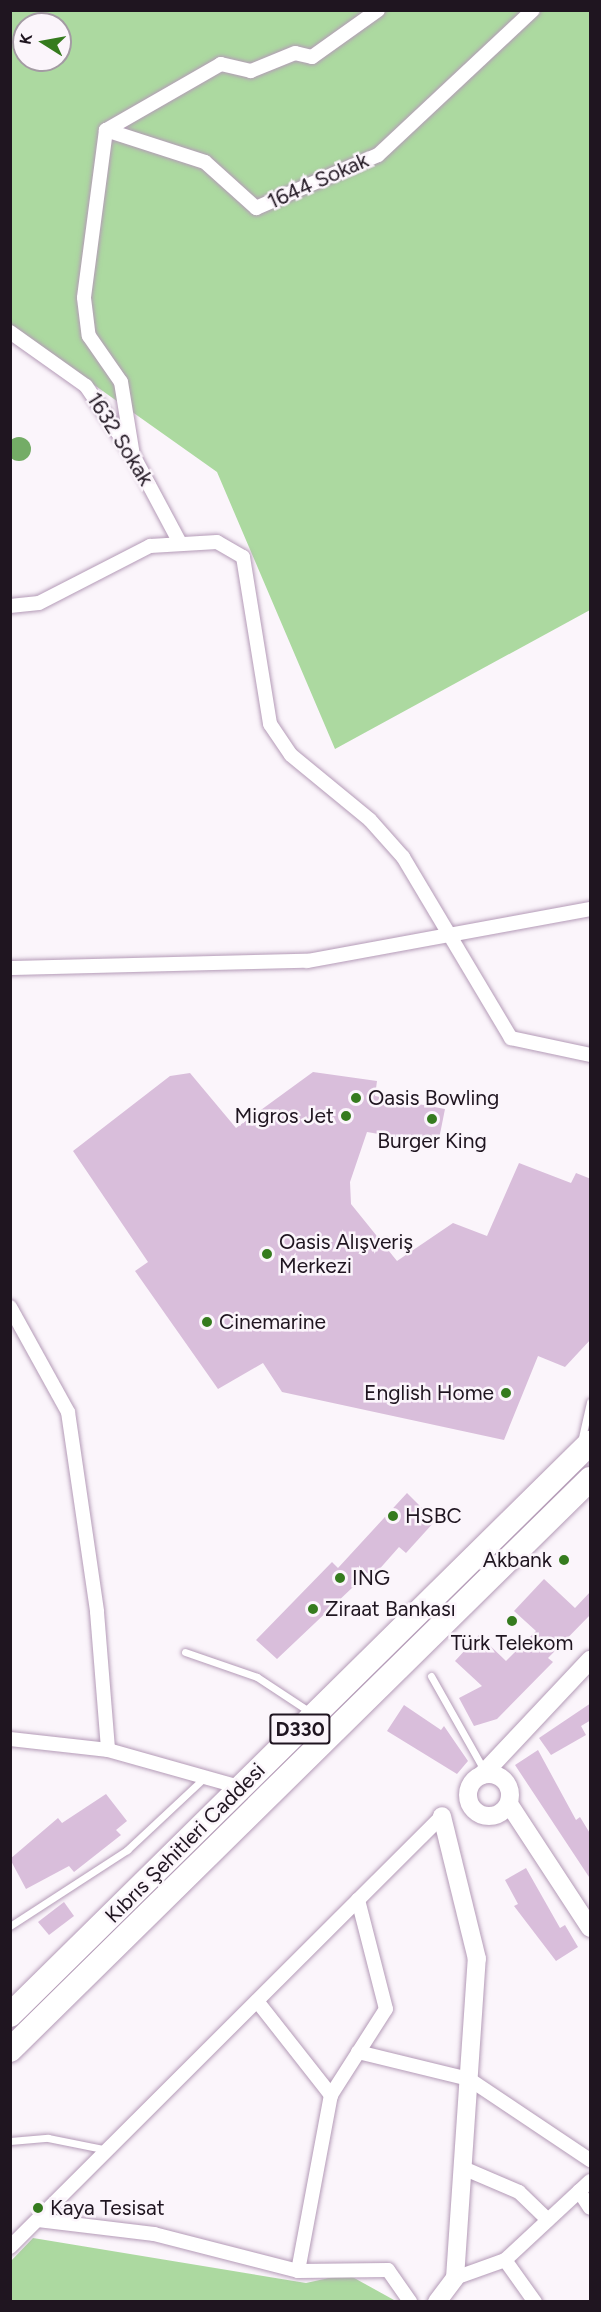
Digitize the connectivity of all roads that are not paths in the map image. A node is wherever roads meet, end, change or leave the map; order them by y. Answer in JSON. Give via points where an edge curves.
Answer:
{"nodes":[{"id":1,"x":378,"y":10,"type":"edge"},
{"id":2,"x":533,"y":10,"type":"edge"},
{"id":3,"x":106,"y":130,"type":"junction"},
{"id":4,"x":10,"y":332,"type":"edge"},
{"id":5,"x":133,"y":454,"type":"junction"},
{"id":6,"x":180,"y":543,"type":"junction"},
{"id":7,"x":10,"y":606,"type":"edge"},
{"id":8,"x":591,"y":909,"type":"edge"},
{"id":9,"x":449,"y":933,"type":"junction"},
{"id":10,"x":10,"y":968,"type":"edge"},
{"id":11,"x":591,"y":1055,"type":"edge"},
{"id":12,"x":10,"y":1308,"type":"edge"},
{"id":13,"x":591,"y":1402,"type":"edge"},
{"id":14,"x":585,"y":1449,"type":"edge"},
{"id":15,"x":591,"y":1479,"type":"edge"},
{"id":16,"x":185,"y":1652,"type":"dead end"},
{"id":17,"x":591,"y":1660,"type":"edge"},
{"id":18,"x":431,"y":1676,"type":"dead end"},
{"id":19,"x":314,"y":1715,"type":"junction"},
{"id":20,"x":10,"y":1739,"type":"edge"},
{"id":21,"x":108,"y":1750,"type":"junction"},
{"id":22,"x":207,"y":1775,"type":"junction"},
{"id":23,"x":490,"y":1775,"type":"junction"},
{"id":24,"x":243,"y":1788,"type":"junction"},
{"id":25,"x":468,"y":1790,"type":"junction"},
{"id":26,"x":508,"y":1804,"type":"junction"},
{"id":27,"x":442,"y":1816,"type":"junction"},
{"id":28,"x":488,"y":1816,"type":"junction"},
{"id":29,"x":528,"y":1833,"type":"junction"},
{"id":30,"x":358,"y":1900,"type":"junction"},
{"id":31,"x":589,"y":1923,"type":"edge"},
{"id":32,"x":10,"y":1926,"type":"edge"},
{"id":33,"x":257,"y":2001,"type":"junction"},
{"id":34,"x":10,"y":2015,"type":"edge"},
{"id":35,"x":10,"y":2050,"type":"edge"},
{"id":36,"x":358,"y":2052,"type":"junction"},
{"id":37,"x":469,"y":2079,"type":"junction"},
{"id":38,"x":331,"y":2095,"type":"junction"},
{"id":39,"x":10,"y":2141,"type":"edge"},
{"id":40,"x":108,"y":2150,"type":"junction"},
{"id":41,"x":591,"y":2160,"type":"edge"},
{"id":42,"x":463,"y":2168,"type":"junction"},
{"id":43,"x":591,"y":2181,"type":"edge"},
{"id":44,"x":579,"y":2191,"type":"junction"},
{"id":45,"x":591,"y":2208,"type":"edge"},
{"id":46,"x":38,"y":2220,"type":"junction"},
{"id":47,"x":548,"y":2220,"type":"junction"},
{"id":48,"x":10,"y":2247,"type":"edge"},
{"id":49,"x":505,"y":2260,"type":"junction"},
{"id":50,"x":298,"y":2271,"type":"junction"},
{"id":51,"x":455,"y":2278,"type":"junction"},
{"id":52,"x":410,"y":2301,"type":"edge"},
{"id":53,"x":437,"y":2301,"type":"edge"},
{"id":54,"x":535,"y":2301,"type":"edge"}],
"edges":[{"from":1,"to":3,"type":"street","via":[[312,57],[295,53],[251,71],[221,64]]},
{"from":2,"to":3,"type":"street","name":"1644 Sokak","via":[[378,154],[255,208],[205,162]]},
{"from":3,"to":5,"type":"street","via":[[84,298],[88,336],[121,382]]},
{"from":4,"to":5,"type":"street","name":"1632 Sokak","via":[[86,386]]},
{"from":5,"to":6,"type":"street","name":"1632 Sokak"},
{"from":6,"to":7,"type":"street","via":[[150,546],[39,603]]},
{"from":6,"to":9,"type":"street","via":[[217,542],[243,557],[270,724],[291,755],[370,820],[403,857]]},
{"from":8,"to":9,"type":"street"},
{"from":9,"to":10,"type":"street","via":[[307,962]]},
{"from":9,"to":11,"type":"street","via":[[511,1038]]},
{"from":12,"to":21,"type":"street","via":[[68,1412],[97,1612]]},
{"from":13,"to":14,"type":"lane"},
{"from":14,"to":19,"type":"highway","name":"Kıbrıs Şehitleri Caddesi","number":"D330"},
{"from":15,"to":35,"type":"highway","name":"Kıbrıs Şehitleri Caddesi","number":"D330"},
{"from":16,"to":19,"type":"lane","via":[[257,1677]]},
{"from":17,"to":23,"type":"street","via":[[501,1755]]},
{"from":18,"to":23,"type":"lane"},
{"from":19,"to":24,"type":"highway","name":"Kıbrıs Şehitleri Caddesi","number":"D330"},
{"from":20,"to":21,"type":"street"},
{"from":21,"to":22,"type":"street"},
{"from":22,"to":24,"type":"street"},
{"from":22,"to":32,"type":"lane","via":[[127,1850]]},
{"from":23,"to":25,"type":"street"},
{"from":23,"to":26,"type":"street","via":[[510,1790]]},
{"from":24,"to":34,"type":"highway","name":"Kıbrıs Şehitleri Caddesi","number":"D330"},
{"from":25,"to":27,"type":"street"},
{"from":25,"to":28,"type":"street","via":[[473,1809]]},
{"from":26,"to":28,"type":"street"},
{"from":26,"to":29,"type":"street"},
{"from":27,"to":28,"type":"street"},
{"from":27,"to":30,"type":"street"},
{"from":27,"to":37,"type":"street","via":[[477,1959]]},
{"from":28,"to":29,"type":"street"},
{"from":29,"to":31,"type":"street"},
{"from":30,"to":33,"type":"street"},
{"from":30,"to":36,"type":"street","via":[[386,2009]]},
{"from":33,"to":38,"type":"street"},
{"from":33,"to":40,"type":"street"},
{"from":36,"to":37,"type":"street"},
{"from":36,"to":38,"type":"street"},
{"from":37,"to":41,"type":"street"},
{"from":37,"to":42,"type":"street"},
{"from":38,"to":50,"type":"street"},
{"from":39,"to":40,"type":"lane","via":[[48,2138]]},
{"from":40,"to":46,"type":"street"},
{"from":42,"to":47,"type":"street","via":[[519,2192]]},
{"from":42,"to":51,"type":"street"},
{"from":43,"to":44,"type":"street"},
{"from":44,"to":45,"type":"street"},
{"from":44,"to":47,"type":"street"},
{"from":46,"to":48,"type":"street"},
{"from":46,"to":50,"type":"street","via":[[154,2234]]},
{"from":47,"to":49,"type":"street"},
{"from":49,"to":51,"type":"street"},
{"from":49,"to":54,"type":"street"},
{"from":50,"to":52,"type":"street","via":[[388,2270]]},
{"from":51,"to":53,"type":"street"}]}
